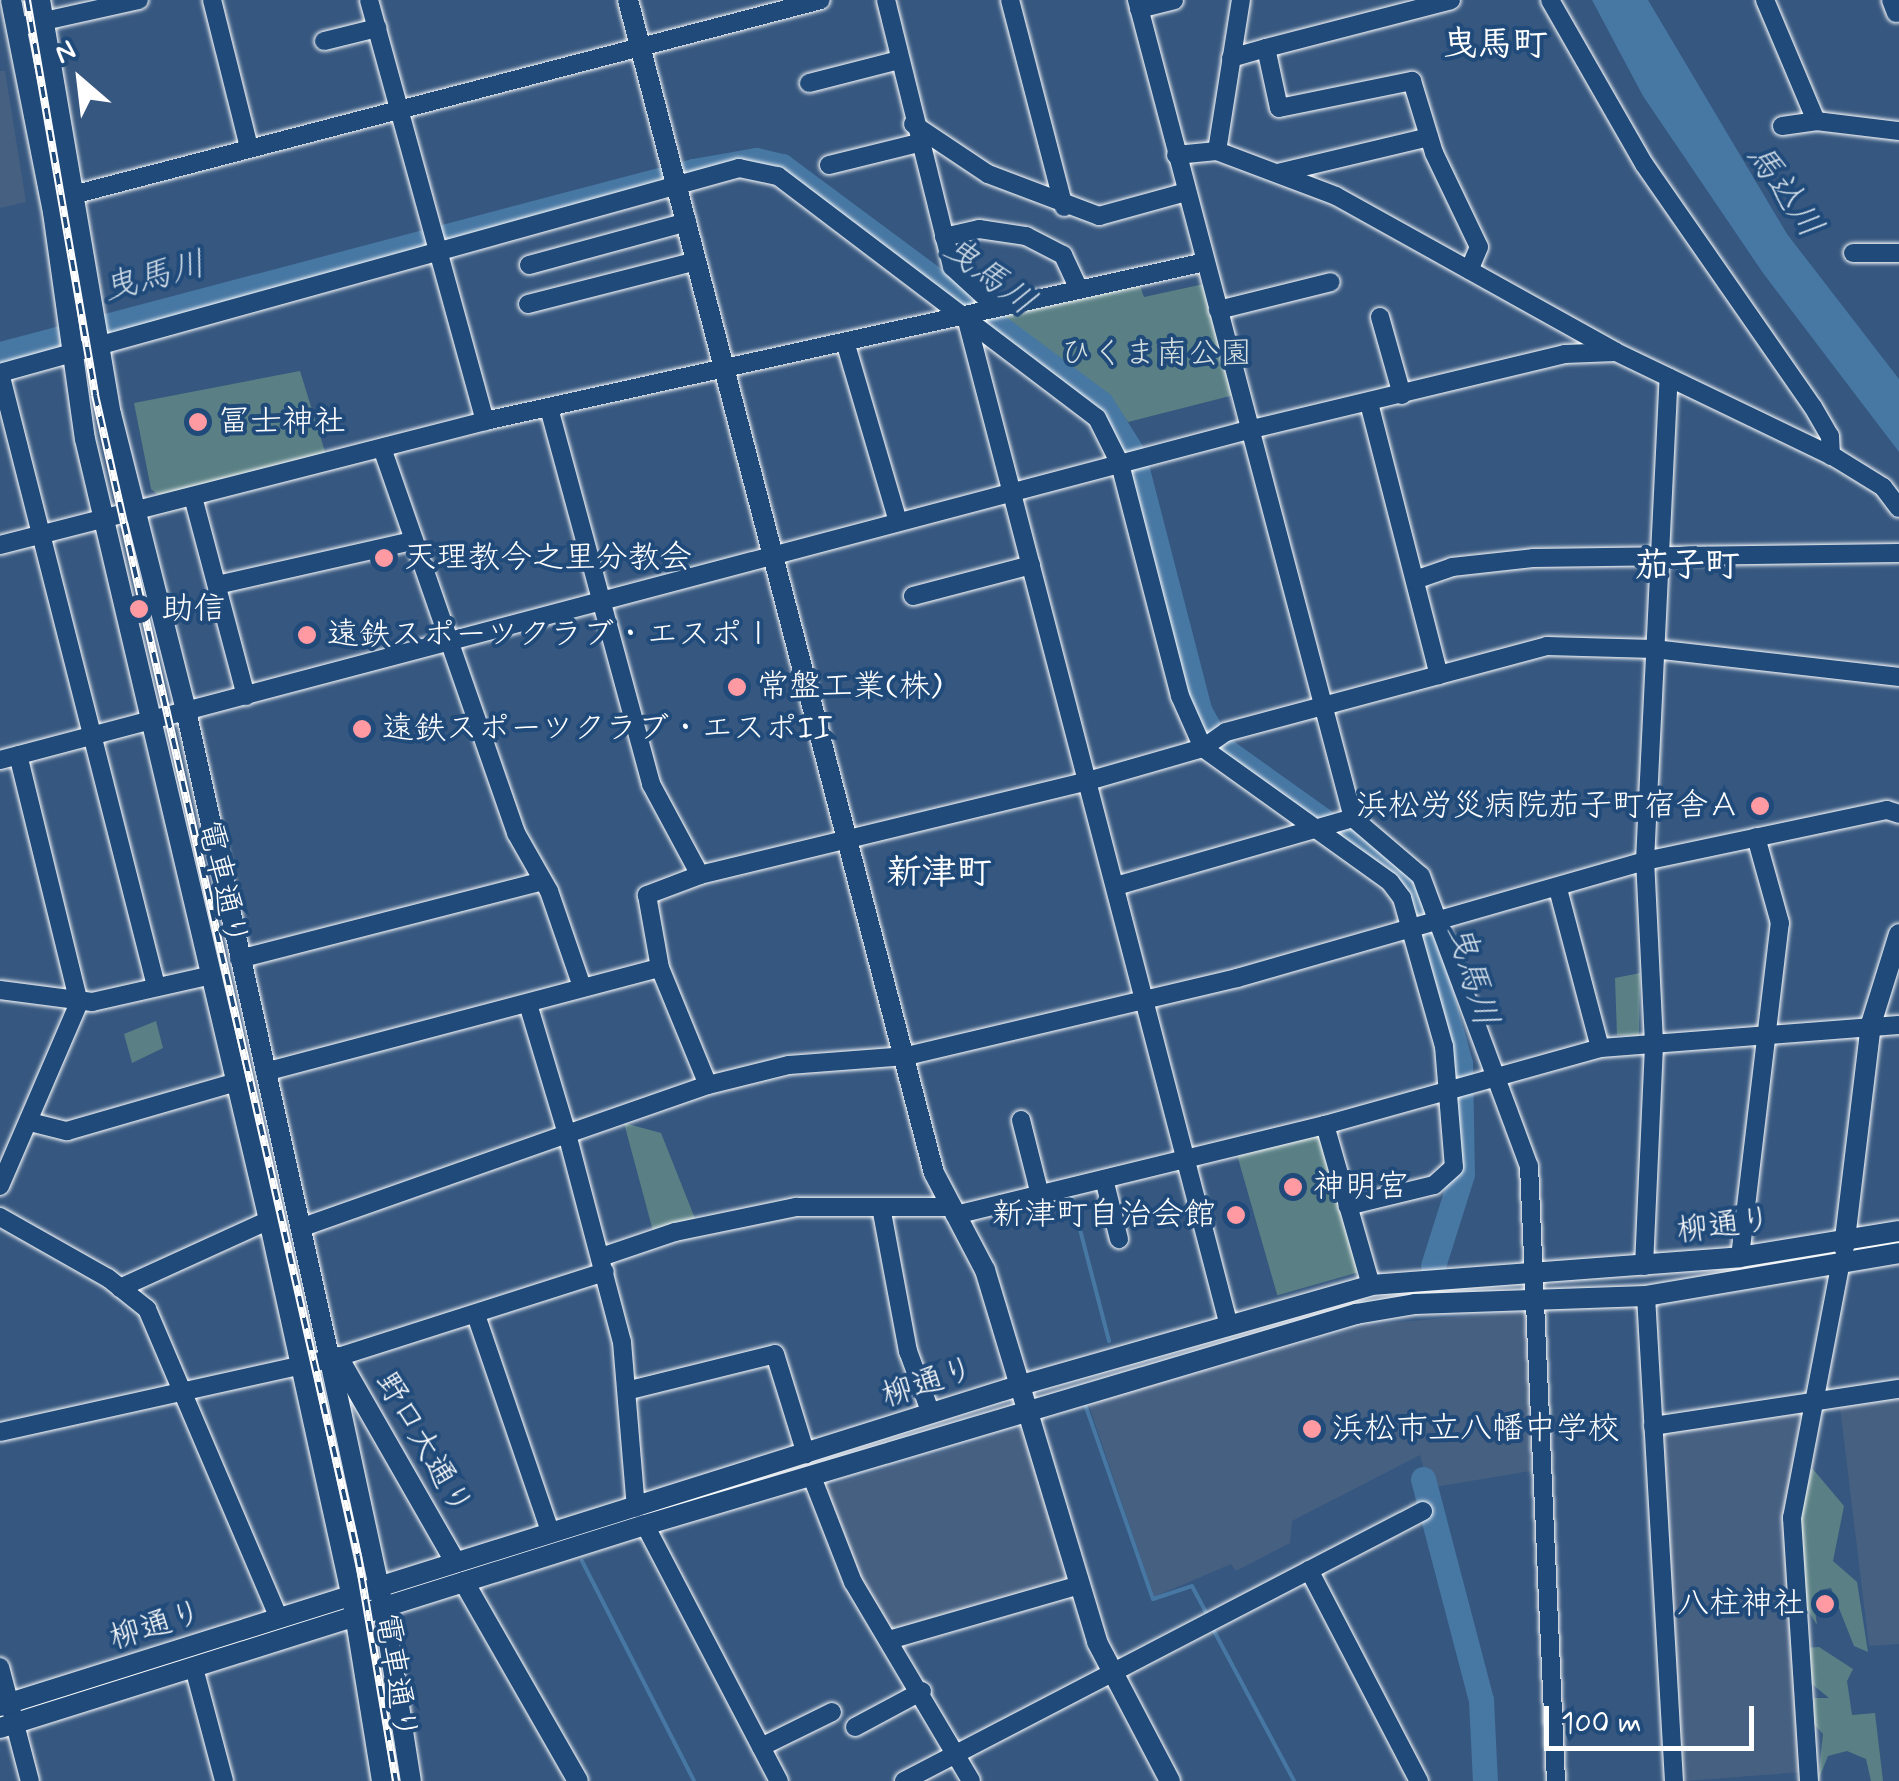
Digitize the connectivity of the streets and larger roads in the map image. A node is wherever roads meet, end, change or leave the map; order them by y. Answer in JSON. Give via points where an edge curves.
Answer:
{"nodes":[{"id":1,"x":11,"y":0,"type":"edge"},
{"id":2,"x":40,"y":0,"type":"edge"},
{"id":3,"x":139,"y":0,"type":"edge"},
{"id":4,"x":212,"y":0,"type":"edge"},
{"id":5,"x":369,"y":0,"type":"edge"},
{"id":6,"x":628,"y":0,"type":"edge"},
{"id":7,"x":820,"y":0,"type":"edge"},
{"id":8,"x":886,"y":0,"type":"edge"},
{"id":9,"x":1010,"y":0,"type":"edge"},
{"id":10,"x":1174,"y":0,"type":"edge"},
{"id":11,"x":1240,"y":0,"type":"edge"},
{"id":12,"x":1451,"y":0,"type":"edge"},
{"id":13,"x":1550,"y":0,"type":"edge"},
{"id":14,"x":1765,"y":0,"type":"edge"},
{"id":15,"x":1138,"y":4,"type":"edge"},
{"id":16,"x":46,"y":22,"type":"junction"},
{"id":17,"x":16,"y":27,"type":"junction"},
{"id":18,"x":377,"y":28,"type":"junction"},
{"id":19,"x":324,"y":41,"type":"dead end"},
{"id":20,"x":640,"y":48,"type":"junction"},
{"id":21,"x":1266,"y":48,"type":"junction"},
{"id":22,"x":1231,"y":58,"type":"junction"},
{"id":23,"x":899,"y":60,"type":"junction"},
{"id":24,"x":809,"y":83,"type":"dead end"},
{"id":25,"x":400,"y":108,"type":"junction"},
{"id":26,"x":1816,"y":122,"type":"junction"},
{"id":27,"x":1782,"y":126,"type":"dead end"},
{"id":28,"x":1899,"y":131,"type":"edge"},
{"id":29,"x":916,"y":134,"type":"junction"},
{"id":30,"x":1429,"y":137,"type":"junction"},
{"id":31,"x":249,"y":147,"type":"junction"},
{"id":32,"x":1217,"y":151,"type":"junction"},
{"id":33,"x":1176,"y":155,"type":"junction"},
{"id":34,"x":829,"y":165,"type":"dead end"},
{"id":35,"x":1277,"y":173,"type":"junction"},
{"id":36,"x":676,"y":178,"type":"junction"},
{"id":37,"x":1186,"y":192,"type":"junction"},
{"id":38,"x":81,"y":194,"type":"junction"},
{"id":39,"x":50,"y":200,"type":"junction"},
{"id":40,"x":1064,"y":207,"type":"junction"},
{"id":41,"x":688,"y":222,"type":"junction"},
{"id":42,"x":944,"y":237,"type":"junction"},
{"id":43,"x":440,"y":249,"type":"junction"},
{"id":44,"x":1899,"y":252,"type":"edge"},
{"id":45,"x":1852,"y":253,"type":"dead end"},
{"id":46,"x":697,"y":261,"type":"junction"},
{"id":47,"x":1205,"y":262,"type":"junction"},
{"id":48,"x":529,"y":264,"type":"dead end"},
{"id":49,"x":1469,"y":270,"type":"junction"},
{"id":50,"x":1331,"y":282,"type":"dead end"},
{"id":51,"x":1079,"y":289,"type":"junction"},
{"id":52,"x":528,"y":304,"type":"dead end"},
{"id":53,"x":1218,"y":310,"type":"junction"},
{"id":54,"x":980,"y":312,"type":"junction"},
{"id":55,"x":1380,"y":316,"type":"dead end"},
{"id":56,"x":98,"y":333,"type":"junction"},
{"id":57,"x":68,"y":342,"type":"junction"},
{"id":58,"x":846,"y":345,"type":"junction"},
{"id":59,"x":1616,"y":352,"type":"junction"},
{"id":60,"x":724,"y":368,"type":"junction"},
{"id":61,"x":0,"y":373,"type":"edge"},
{"id":62,"x":1669,"y":378,"type":"junction"},
{"id":63,"x":1402,"y":394,"type":"junction"},
{"id":64,"x":1369,"y":403,"type":"junction"},
{"id":65,"x":549,"y":408,"type":"junction"},
{"id":66,"x":485,"y":421,"type":"junction"},
{"id":67,"x":1248,"y":430,"type":"junction"},
{"id":68,"x":382,"y":448,"type":"junction"},
{"id":69,"x":1831,"y":456,"type":"junction"},
{"id":70,"x":1128,"y":462,"type":"junction"},
{"id":71,"x":1012,"y":492,"type":"junction"},
{"id":72,"x":193,"y":497,"type":"junction"},
{"id":73,"x":1899,"y":508,"type":"edge"},
{"id":74,"x":137,"y":511,"type":"junction"},
{"id":75,"x":102,"y":519,"type":"junction"},
{"id":76,"x":898,"y":522,"type":"junction"},
{"id":77,"x":40,"y":535,"type":"junction"},
{"id":78,"x":413,"y":540,"type":"junction"},
{"id":79,"x":0,"y":546,"type":"edge"},
{"id":80,"x":1899,"y":553,"type":"edge"},
{"id":81,"x":774,"y":555,"type":"junction"},
{"id":82,"x":1659,"y":560,"type":"junction"},
{"id":83,"x":1031,"y":566,"type":"junction"},
{"id":84,"x":1414,"y":580,"type":"junction"},
{"id":85,"x":217,"y":585,"type":"junction"},
{"id":86,"x":913,"y":596,"type":"dead end"},
{"id":87,"x":606,"y":602,"type":"junction"},
{"id":88,"x":448,"y":646,"type":"junction"},
{"id":89,"x":1654,"y":649,"type":"junction"},
{"id":90,"x":1439,"y":675,"type":"junction"},
{"id":91,"x":1899,"y":677,"type":"edge"},
{"id":92,"x":246,"y":696,"type":"junction"},
{"id":93,"x":1320,"y":708,"type":"junction"},
{"id":94,"x":186,"y":711,"type":"junction"},
{"id":95,"x":152,"y":719,"type":"junction"},
{"id":96,"x":92,"y":735,"type":"junction"},
{"id":97,"x":1206,"y":746,"type":"junction"},
{"id":98,"x":9,"y":758,"type":"edge"},
{"id":99,"x":1088,"y":782,"type":"junction"},
{"id":100,"x":1899,"y":814,"type":"edge"},
{"id":101,"x":1348,"y":820,"type":"junction"},
{"id":102,"x":1318,"y":828,"type":"junction"},
{"id":103,"x":1756,"y":837,"type":"junction"},
{"id":104,"x":850,"y":842,"type":"junction"},
{"id":105,"x":1645,"y":861,"type":"junction"},
{"id":106,"x":700,"y":875,"type":"junction"},
{"id":107,"x":542,"y":881,"type":"junction"},
{"id":108,"x":1116,"y":886,"type":"junction"},
{"id":109,"x":1558,"y":889,"type":"junction"},
{"id":110,"x":1428,"y":927,"type":"junction"},
{"id":111,"x":1899,"y":934,"type":"edge"},
{"id":112,"x":239,"y":958,"type":"junction"},
{"id":113,"x":660,"y":968,"type":"junction"},
{"id":114,"x":212,"y":975,"type":"junction"},
{"id":115,"x":156,"y":986,"type":"junction"},
{"id":116,"x":582,"y":987,"type":"junction"},
{"id":117,"x":0,"y":990,"type":"edge"},
{"id":118,"x":79,"y":1002,"type":"junction"},
{"id":119,"x":1146,"y":1002,"type":"junction"},
{"id":120,"x":528,"y":1004,"type":"junction"},
{"id":121,"x":1871,"y":1024,"type":"junction"},
{"id":122,"x":1899,"y":1025,"type":"edge"},
{"id":123,"x":1771,"y":1035,"type":"junction"},
{"id":124,"x":1654,"y":1044,"type":"junction"},
{"id":125,"x":1600,"y":1048,"type":"junction"},
{"id":126,"x":907,"y":1056,"type":"junction"},
{"id":127,"x":265,"y":1072,"type":"junction"},
{"id":128,"x":1492,"y":1078,"type":"junction"},
{"id":129,"x":236,"y":1082,"type":"junction"},
{"id":130,"x":708,"y":1085,"type":"junction"},
{"id":131,"x":1455,"y":1088,"type":"junction"},
{"id":132,"x":1021,"y":1120,"type":"dead end"},
{"id":133,"x":30,"y":1122,"type":"junction"},
{"id":134,"x":1325,"y":1125,"type":"junction"},
{"id":135,"x":567,"y":1134,"type":"junction"},
{"id":136,"x":1187,"y":1160,"type":"junction"},
{"id":137,"x":4,"y":1161,"type":"edge"},
{"id":138,"x":1104,"y":1179,"type":"junction"},
{"id":139,"x":0,"y":1186,"type":"edge"},
{"id":140,"x":1040,"y":1194,"type":"junction"},
{"id":141,"x":1348,"y":1206,"type":"junction"},
{"id":142,"x":881,"y":1207,"type":"junction"},
{"id":143,"x":952,"y":1211,"type":"junction"},
{"id":144,"x":0,"y":1218,"type":"edge"},
{"id":145,"x":269,"y":1220,"type":"junction"},
{"id":146,"x":300,"y":1228,"type":"junction"},
{"id":147,"x":1899,"y":1231,"type":"edge"},
{"id":148,"x":1119,"y":1238,"type":"dead end"},
{"id":149,"x":1846,"y":1238,"type":"junction"},
{"id":150,"x":1899,"y":1253,"type":"edge"},
{"id":151,"x":1740,"y":1256,"type":"junction"},
{"id":152,"x":1841,"y":1260,"type":"junction"},
{"id":153,"x":603,"y":1264,"type":"junction"},
{"id":154,"x":1644,"y":1266,"type":"junction"},
{"id":155,"x":1533,"y":1272,"type":"junction"},
{"id":156,"x":1371,"y":1285,"type":"junction"},
{"id":157,"x":120,"y":1288,"type":"junction"},
{"id":158,"x":1646,"y":1296,"type":"junction"},
{"id":159,"x":1534,"y":1299,"type":"junction"},
{"id":160,"x":476,"y":1315,"type":"junction"},
{"id":161,"x":1228,"y":1322,"type":"junction"},
{"id":162,"x":334,"y":1356,"type":"junction"},
{"id":163,"x":300,"y":1363,"type":"junction"},
{"id":164,"x":1021,"y":1385,"type":"junction"},
{"id":165,"x":180,"y":1388,"type":"junction"},
{"id":166,"x":1899,"y":1389,"type":"edge"},
{"id":167,"x":630,"y":1390,"type":"junction"},
{"id":168,"x":1812,"y":1402,"type":"junction"},
{"id":169,"x":1029,"y":1410,"type":"junction"},
{"id":170,"x":932,"y":1414,"type":"junction"},
{"id":171,"x":1653,"y":1426,"type":"junction"},
{"id":172,"x":0,"y":1432,"type":"edge"},
{"id":173,"x":806,"y":1454,"type":"junction"},
{"id":174,"x":812,"y":1477,"type":"junction"},
{"id":175,"x":1423,"y":1511,"type":"dead end"},
{"id":176,"x":641,"y":1516,"type":"junction"},
{"id":177,"x":550,"y":1531,"type":"junction"},
{"id":178,"x":455,"y":1561,"type":"junction"},
{"id":179,"x":1309,"y":1570,"type":"junction"},
{"id":180,"x":464,"y":1582,"type":"junction"},
{"id":181,"x":1078,"y":1585,"type":"junction"},
{"id":182,"x":380,"y":1596,"type":"junction"},
{"id":183,"x":353,"y":1606,"type":"junction"},
{"id":184,"x":280,"y":1618,"type":"junction"},
{"id":185,"x":889,"y":1640,"type":"junction"},
{"id":186,"x":0,"y":1667,"type":"edge"},
{"id":187,"x":194,"y":1668,"type":"junction"},
{"id":188,"x":1113,"y":1672,"type":"junction"},
{"id":189,"x":922,"y":1691,"type":"junction"},
{"id":190,"x":832,"y":1712,"type":"dead end"},
{"id":191,"x":6,"y":1715,"type":"edge"},
{"id":192,"x":855,"y":1727,"type":"dead end"},
{"id":193,"x":761,"y":1747,"type":"junction"},
{"id":194,"x":957,"y":1754,"type":"junction"},
{"id":195,"x":30,"y":1781,"type":"edge"},
{"id":196,"x":224,"y":1781,"type":"edge"},
{"id":197,"x":382,"y":1781,"type":"edge"},
{"id":198,"x":410,"y":1781,"type":"edge"},
{"id":199,"x":578,"y":1781,"type":"edge"},
{"id":200,"x":778,"y":1781,"type":"edge"},
{"id":201,"x":904,"y":1781,"type":"edge"},
{"id":202,"x":971,"y":1781,"type":"edge"},
{"id":203,"x":1170,"y":1781,"type":"edge"},
{"id":204,"x":1419,"y":1781,"type":"edge"},
{"id":205,"x":1556,"y":1781,"type":"edge"},
{"id":206,"x":1674,"y":1781,"type":"edge"},
{"id":207,"x":1810,"y":1781,"type":"edge"}],
"edges":[{"from":1,"to":17,"type":"street","name":"電車通り"},
{"from":2,"to":16,"type":"street","name":"電車通り"},
{"from":3,"to":16,"type":"street"},
{"from":4,"to":31,"type":"street"},
{"from":5,"to":18,"type":"street"},
{"from":6,"to":20,"type":"street"},
{"from":7,"to":20,"type":"street"},
{"from":8,"to":23,"type":"street"},
{"from":9,"to":40,"type":"street"},
{"from":10,"to":15,"type":"street"},
{"from":11,"to":22,"type":"street"},
{"from":12,"to":21,"type":"street"},
{"from":13,"to":69,"type":"street","via":[[1644,164],[1813,407],[1830,436]]},
{"from":14,"to":26,"type":"street"},
{"from":15,"to":33,"type":"street"},
{"from":16,"to":17,"type":"street"},
{"from":16,"to":38,"type":"street","name":"電車通り"},
{"from":17,"to":39,"type":"street","name":"電車通り"},
{"from":18,"to":19,"type":"street"},
{"from":18,"to":25,"type":"street"},
{"from":20,"to":25,"type":"street"},
{"from":20,"to":36,"type":"street"},
{"from":21,"to":22,"type":"street"},
{"from":21,"to":30,"type":"street","via":[[1280,108],[1412,80]]},
{"from":22,"to":32,"type":"street"},
{"from":23,"to":24,"type":"street"},
{"from":23,"to":29,"type":"street"},
{"from":25,"to":31,"type":"street"},
{"from":25,"to":43,"type":"street"},
{"from":26,"to":27,"type":"street"},
{"from":26,"to":28,"type":"street"},
{"from":29,"to":34,"type":"street"},
{"from":29,"to":40,"type":"street"},
{"from":29,"to":42,"type":"street"},
{"from":30,"to":35,"type":"street"},
{"from":30,"to":49,"type":"street","via":[[1479,247]]},
{"from":31,"to":38,"type":"street"},
{"from":32,"to":33,"type":"street"},
{"from":32,"to":35,"type":"street"},
{"from":33,"to":37,"type":"street"},
{"from":35,"to":49,"type":"street","via":[[1336,196]]},
{"from":36,"to":41,"type":"street"},
{"from":36,"to":43,"type":"street"},
{"from":36,"to":54,"type":"street","via":[[739,168],[778,176]]},
{"from":37,"to":40,"type":"street","via":[[1099,216]]},
{"from":37,"to":47,"type":"street"},
{"from":38,"to":39,"type":"street"},
{"from":38,"to":56,"type":"street","name":"電車通り"},
{"from":39,"to":57,"type":"street","name":"電車通り"},
{"from":41,"to":46,"type":"street"},
{"from":41,"to":48,"type":"street"},
{"from":42,"to":51,"type":"street","via":[[980,229],[1026,236],[1062,255]]},
{"from":42,"to":54,"type":"street","via":[[952,267]]},
{"from":43,"to":56,"type":"street"},
{"from":43,"to":66,"type":"street"},
{"from":44,"to":45,"type":"street"},
{"from":46,"to":52,"type":"street"},
{"from":46,"to":60,"type":"street"},
{"from":47,"to":51,"type":"street"},
{"from":47,"to":53,"type":"street"},
{"from":49,"to":59,"type":"street"},
{"from":50,"to":53,"type":"street"},
{"from":51,"to":54,"type":"street"},
{"from":53,"to":67,"type":"street"},
{"from":54,"to":58,"type":"street"},
{"from":54,"to":70,"type":"street","via":[[1097,418]]},
{"from":54,"to":71,"type":"street"},
{"from":55,"to":63,"type":"street"},
{"from":56,"to":57,"type":"street"},
{"from":56,"to":74,"type":"street","name":"電車通り"},
{"from":57,"to":61,"type":"street"},
{"from":57,"to":75,"type":"street","name":"電車通り"},
{"from":58,"to":60,"type":"street"},
{"from":58,"to":76,"type":"street"},
{"from":59,"to":62,"type":"street"},
{"from":59,"to":63,"type":"street","via":[[1565,354]]},
{"from":60,"to":65,"type":"street"},
{"from":60,"to":81,"type":"street"},
{"from":61,"to":77,"type":"street"},
{"from":62,"to":69,"type":"street"},
{"from":62,"to":82,"type":"street"},
{"from":63,"to":64,"type":"street"},
{"from":64,"to":67,"type":"street"},
{"from":64,"to":84,"type":"street"},
{"from":65,"to":66,"type":"street"},
{"from":65,"to":87,"type":"street"},
{"from":66,"to":68,"type":"street"},
{"from":67,"to":70,"type":"street"},
{"from":67,"to":93,"type":"street"},
{"from":68,"to":72,"type":"street"},
{"from":68,"to":78,"type":"street"},
{"from":69,"to":73,"type":"street","via":[[1883,488]]},
{"from":70,"to":71,"type":"street"},
{"from":70,"to":97,"type":"street","via":[[1180,696]]},
{"from":71,"to":76,"type":"street"},
{"from":71,"to":83,"type":"street"},
{"from":72,"to":74,"type":"street"},
{"from":72,"to":85,"type":"street"},
{"from":74,"to":75,"type":"street"},
{"from":74,"to":94,"type":"street","name":"電車通り"},
{"from":75,"to":77,"type":"street"},
{"from":75,"to":95,"type":"street","name":"電車通り"},
{"from":76,"to":81,"type":"street"},
{"from":77,"to":79,"type":"street"},
{"from":77,"to":96,"type":"street"},
{"from":78,"to":85,"type":"street"},
{"from":78,"to":88,"type":"street"},
{"from":80,"to":82,"type":"street"},
{"from":81,"to":87,"type":"street"},
{"from":81,"to":104,"type":"street"},
{"from":82,"to":84,"type":"street","via":[[1534,558],[1452,567]]},
{"from":82,"to":89,"type":"street"},
{"from":83,"to":86,"type":"street"},
{"from":83,"to":99,"type":"street"},
{"from":84,"to":90,"type":"street"},
{"from":85,"to":92,"type":"street"},
{"from":87,"to":88,"type":"street"},
{"from":87,"to":106,"type":"street","via":[[651,784]]},
{"from":88,"to":92,"type":"street"},
{"from":88,"to":107,"type":"street","via":[[516,833]]},
{"from":89,"to":90,"type":"street","via":[[1547,646]]},
{"from":89,"to":91,"type":"street"},
{"from":89,"to":105,"type":"street"},
{"from":90,"to":93,"type":"street"},
{"from":92,"to":94,"type":"street"},
{"from":93,"to":97,"type":"street","via":[[1226,732]]},
{"from":93,"to":101,"type":"street"},
{"from":94,"to":95,"type":"street"},
{"from":94,"to":112,"type":"street","name":"電車通り"},
{"from":95,"to":96,"type":"street"},
{"from":95,"to":114,"type":"street","name":"電車通り"},
{"from":96,"to":98,"type":"street"},
{"from":96,"to":115,"type":"street"},
{"from":97,"to":99,"type":"street"},
{"from":97,"to":102,"type":"street"},
{"from":98,"to":118,"type":"street"},
{"from":99,"to":104,"type":"street"},
{"from":99,"to":108,"type":"street"},
{"from":100,"to":103,"type":"street","via":[[1886,810]]},
{"from":101,"to":102,"type":"street"},
{"from":101,"to":110,"type":"street","via":[[1421,876]]},
{"from":102,"to":108,"type":"street"},
{"from":102,"to":110,"type":"street","via":[[1390,882]]},
{"from":103,"to":105,"type":"street"},
{"from":103,"to":123,"type":"street","via":[[1780,923]]},
{"from":104,"to":106,"type":"street"},
{"from":104,"to":126,"type":"street"},
{"from":105,"to":109,"type":"street"},
{"from":105,"to":124,"type":"street"},
{"from":106,"to":113,"type":"street","via":[[647,896]]},
{"from":107,"to":112,"type":"street"},
{"from":107,"to":116,"type":"street"},
{"from":108,"to":119,"type":"street"},
{"from":109,"to":110,"type":"street"},
{"from":109,"to":125,"type":"street"},
{"from":110,"to":119,"type":"street"},
{"from":110,"to":128,"type":"street"},
{"from":110,"to":131,"type":"street"},
{"from":111,"to":121,"type":"street"},
{"from":112,"to":127,"type":"street","name":"電車通り"},
{"from":113,"to":116,"type":"street"},
{"from":113,"to":130,"type":"street"},
{"from":114,"to":115,"type":"street"},
{"from":114,"to":129,"type":"street","name":"電車通り"},
{"from":115,"to":118,"type":"street"},
{"from":116,"to":120,"type":"street"},
{"from":117,"to":118,"type":"street"},
{"from":118,"to":133,"type":"street"},
{"from":119,"to":126,"type":"street"},
{"from":119,"to":136,"type":"street"},
{"from":120,"to":127,"type":"street"},
{"from":120,"to":135,"type":"street"},
{"from":121,"to":122,"type":"street"},
{"from":121,"to":123,"type":"street"},
{"from":121,"to":149,"type":"street"},
{"from":123,"to":124,"type":"street"},
{"from":123,"to":151,"type":"street"},
{"from":124,"to":125,"type":"street"},
{"from":124,"to":154,"type":"street"},
{"from":125,"to":128,"type":"street"},
{"from":126,"to":130,"type":"street","via":[[789,1065]]},
{"from":126,"to":143,"type":"street"},
{"from":127,"to":146,"type":"street","name":"電車通り"},
{"from":128,"to":131,"type":"street"},
{"from":128,"to":155,"type":"street","via":[[1530,1166]]},
{"from":129,"to":133,"type":"street","via":[[101,1125],[66,1131]]},
{"from":129,"to":145,"type":"street","name":"電車通り"},
{"from":130,"to":135,"type":"street"},
{"from":131,"to":134,"type":"street"},
{"from":131,"to":141,"type":"street","via":[[1449,1177]]},
{"from":132,"to":140,"type":"street"},
{"from":133,"to":137,"type":"street"},
{"from":134,"to":136,"type":"street"},
{"from":134,"to":141,"type":"street"},
{"from":135,"to":146,"type":"street"},
{"from":135,"to":153,"type":"street"},
{"from":136,"to":138,"type":"street"},
{"from":136,"to":161,"type":"street"},
{"from":137,"to":139,"type":"street"},
{"from":138,"to":140,"type":"street"},
{"from":138,"to":148,"type":"street"},
{"from":140,"to":143,"type":"street"},
{"from":141,"to":156,"type":"street"},
{"from":142,"to":143,"type":"street"},
{"from":142,"to":153,"type":"street","via":[[796,1207],[674,1232]]},
{"from":142,"to":170,"type":"street","via":[[908,1351]]},
{"from":143,"to":164,"type":"street","via":[[985,1270]]},
{"from":144,"to":157,"type":"street"},
{"from":145,"to":157,"type":"street"},
{"from":145,"to":163,"type":"street","name":"電車通り"},
{"from":146,"to":162,"type":"street","name":"電車通り"},
{"from":147,"to":149,"type":"street","name":"柳通り"},
{"from":149,"to":151,"type":"street","name":"柳通り"},
{"from":149,"to":152,"type":"street"},
{"from":150,"to":152,"type":"street","name":"柳通り"},
{"from":151,"to":154,"type":"street","name":"柳通り"},
{"from":152,"to":158,"type":"street","name":"柳通り"},
{"from":152,"to":168,"type":"street"},
{"from":153,"to":160,"type":"street"},
{"from":153,"to":167,"type":"street"},
{"from":154,"to":155,"type":"street","name":"柳通り"},
{"from":155,"to":156,"type":"street","name":"柳通り"},
{"from":155,"to":159,"type":"street"},
{"from":156,"to":161,"type":"street","name":"柳通り"},
{"from":157,"to":165,"type":"street","via":[[146,1309]]},
{"from":158,"to":159,"type":"street","name":"柳通り"},
{"from":158,"to":171,"type":"street"},
{"from":159,"to":169,"type":"street","name":"柳通り","via":[[1356,1314]]},
{"from":159,"to":205,"type":"street"},
{"from":160,"to":162,"type":"street"},
{"from":160,"to":177,"type":"street"},
{"from":161,"to":164,"type":"street","name":"柳通り"},
{"from":162,"to":163,"type":"street"},
{"from":162,"to":178,"type":"street","name":"野口大通り"},
{"from":162,"to":182,"type":"street","name":"電車通り"},
{"from":163,"to":165,"type":"street"},
{"from":163,"to":183,"type":"street","name":"電車通り"},
{"from":164,"to":169,"type":"street"},
{"from":164,"to":170,"type":"street","name":"柳通り"},
{"from":165,"to":172,"type":"street"},
{"from":165,"to":184,"type":"street"},
{"from":166,"to":168,"type":"street"},
{"from":167,"to":173,"type":"street","via":[[775,1354]]},
{"from":167,"to":176,"type":"street"},
{"from":168,"to":171,"type":"street"},
{"from":168,"to":207,"type":"street","via":[[1792,1518]]},
{"from":169,"to":174,"type":"street","name":"柳通り"},
{"from":169,"to":181,"type":"street"},
{"from":170,"to":173,"type":"street","name":"柳通り"},
{"from":171,"to":206,"type":"street"},
{"from":173,"to":176,"type":"street","name":"柳通り"},
{"from":174,"to":176,"type":"street","name":"柳通り"},
{"from":174,"to":185,"type":"street","via":[[853,1582]]},
{"from":175,"to":179,"type":"street"},
{"from":176,"to":177,"type":"street","name":"柳通り"},
{"from":176,"to":180,"type":"street","name":"柳通り"},
{"from":176,"to":193,"type":"street"},
{"from":177,"to":178,"type":"street","name":"柳通り"},
{"from":178,"to":182,"type":"street","name":"柳通り"},
{"from":179,"to":188,"type":"street"},
{"from":179,"to":204,"type":"street"},
{"from":180,"to":182,"type":"street","name":"柳通り"},
{"from":180,"to":199,"type":"street"},
{"from":181,"to":185,"type":"street"},
{"from":181,"to":188,"type":"street"},
{"from":182,"to":183,"type":"street","name":"柳通り"},
{"from":182,"to":198,"type":"street","name":"電車通り"},
{"from":183,"to":184,"type":"street","name":"柳通り"},
{"from":183,"to":187,"type":"street","name":"柳通り"},
{"from":183,"to":197,"type":"street","name":"電車通り"},
{"from":184,"to":191,"type":"street","name":"柳通り"},
{"from":185,"to":189,"type":"street"},
{"from":186,"to":191,"type":"street"},
{"from":187,"to":191,"type":"street","name":"柳通り"},
{"from":187,"to":196,"type":"street"},
{"from":188,"to":194,"type":"street"},
{"from":188,"to":203,"type":"street"},
{"from":189,"to":192,"type":"street"},
{"from":189,"to":194,"type":"street"},
{"from":190,"to":193,"type":"street"},
{"from":191,"to":195,"type":"street"},
{"from":193,"to":200,"type":"street"},
{"from":194,"to":201,"type":"street"},
{"from":194,"to":202,"type":"street"}]}
